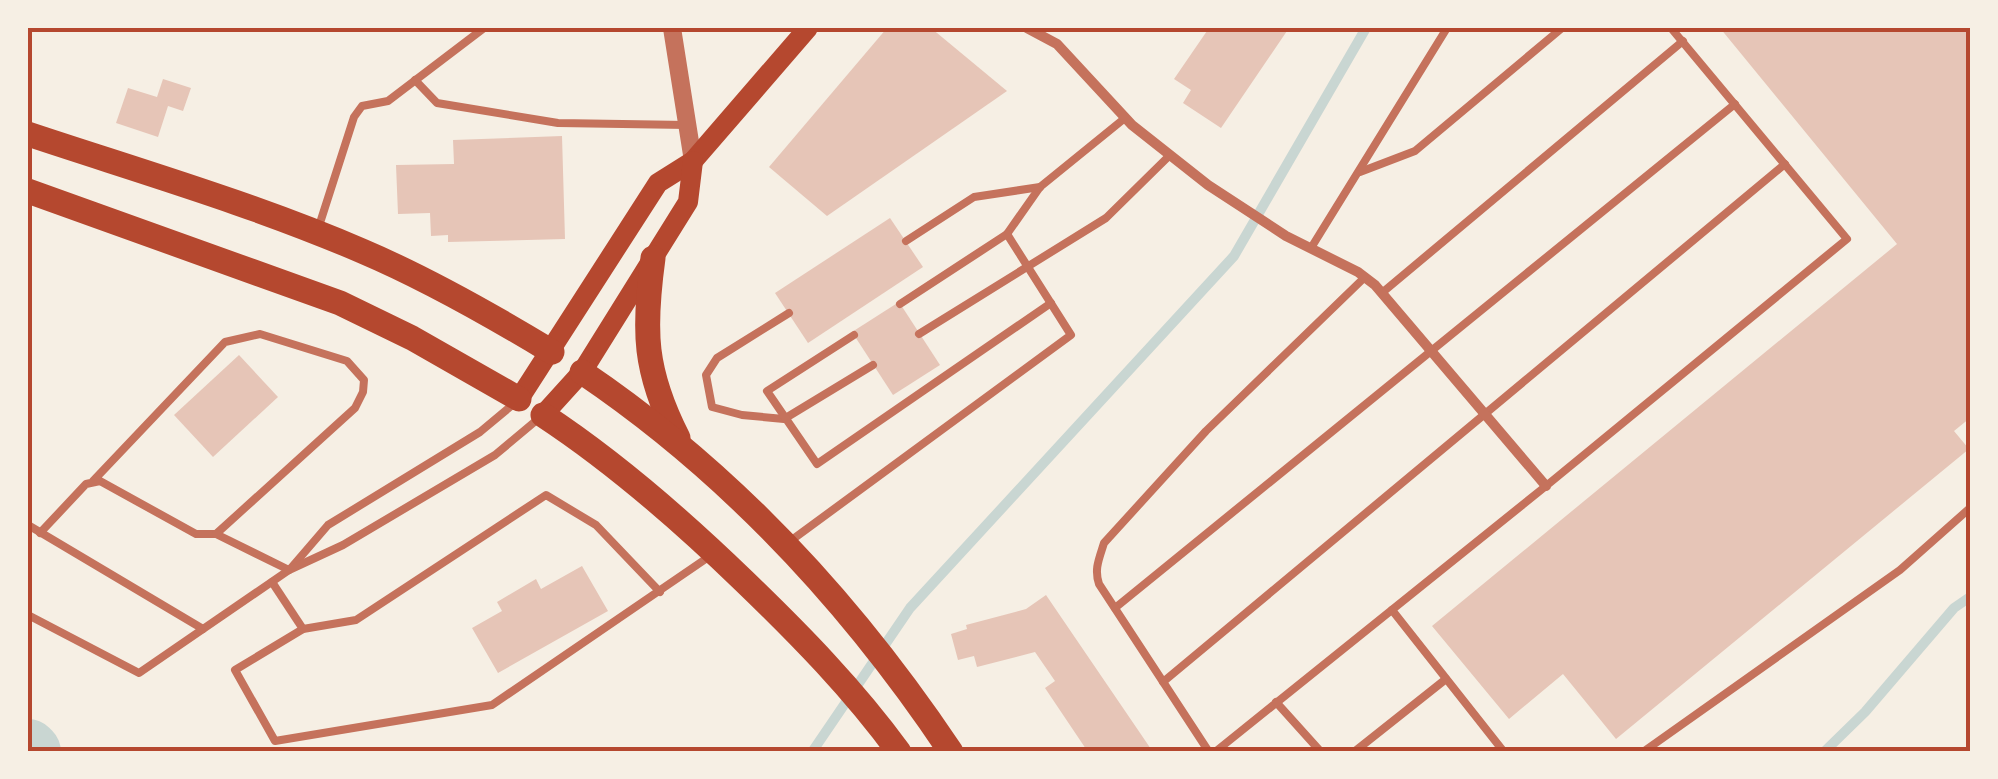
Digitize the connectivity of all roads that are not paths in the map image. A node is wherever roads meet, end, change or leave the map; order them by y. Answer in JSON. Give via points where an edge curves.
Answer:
{"nodes":[{"id":1,"x":484,"y":28,"type":"edge"},
{"id":2,"x":672,"y":28,"type":"edge"},
{"id":3,"x":808,"y":28,"type":"edge"},
{"id":4,"x":1028,"y":28,"type":"edge"},
{"id":5,"x":1051,"y":28,"type":"edge"},
{"id":6,"x":1447,"y":28,"type":"edge"},
{"id":7,"x":1562,"y":28,"type":"edge"},
{"id":8,"x":1671,"y":28,"type":"edge"},
{"id":9,"x":1683,"y":41,"type":"junction"},
{"id":10,"x":1057,"y":44,"type":"junction"},
{"id":11,"x":415,"y":80,"type":"junction"},
{"id":12,"x":1735,"y":104,"type":"junction"},
{"id":13,"x":1125,"y":118,"type":"junction"},
{"id":14,"x":687,"y":125,"type":"junction"},
{"id":15,"x":28,"y":134,"type":"edge"},
{"id":16,"x":1169,"y":156,"type":"junction"},
{"id":17,"x":693,"y":161,"type":"junction"},
{"id":18,"x":1785,"y":164,"type":"junction"},
{"id":19,"x":1360,"y":172,"type":"junction"},
{"id":20,"x":1040,"y":188,"type":"junction"},
{"id":21,"x":28,"y":191,"type":"edge"},
{"id":22,"x":317,"y":233,"type":"junction"},
{"id":23,"x":1007,"y":234,"type":"junction"},
{"id":24,"x":906,"y":241,"type":"dead end"},
{"id":25,"x":1310,"y":248,"type":"junction"},
{"id":26,"x":653,"y":258,"type":"junction"},
{"id":27,"x":1027,"y":265,"type":"junction"},
{"id":28,"x":1366,"y":278,"type":"junction"},
{"id":29,"x":1382,"y":292,"type":"junction"},
{"id":30,"x":1051,"y":303,"type":"junction"},
{"id":31,"x":900,"y":304,"type":"dead end"},
{"id":32,"x":789,"y":313,"type":"dead end"},
{"id":33,"x":854,"y":334,"type":"dead end"},
{"id":34,"x":920,"y":334,"type":"dead end"},
{"id":35,"x":1432,"y":349,"type":"junction"},
{"id":36,"x":552,"y":352,"type":"junction"},
{"id":37,"x":873,"y":365,"type":"dead end"},
{"id":38,"x":582,"y":372,"type":"junction"},
{"id":39,"x":519,"y":399,"type":"junction"},
{"id":40,"x":543,"y":415,"type":"junction"},
{"id":41,"x":1488,"y":415,"type":"junction"},
{"id":42,"x":784,"y":419,"type":"junction"},
{"id":43,"x":683,"y":447,"type":"junction"},
{"id":44,"x":93,"y":481,"type":"junction"},
{"id":45,"x":1546,"y":486,"type":"junction"},
{"id":46,"x":1970,"y":508,"type":"edge"},
{"id":47,"x":28,"y":526,"type":"edge"},
{"id":48,"x":40,"y":533,"type":"junction"},
{"id":49,"x":216,"y":534,"type":"junction"},
{"id":50,"x":786,"y":544,"type":"junction"},
{"id":51,"x":714,"y":552,"type":"junction"},
{"id":52,"x":289,"y":570,"type":"junction"},
{"id":53,"x":272,"y":582,"type":"junction"},
{"id":54,"x":660,"y":592,"type":"junction"},
{"id":55,"x":1115,"y":608,"type":"junction"},
{"id":56,"x":1392,"y":610,"type":"junction"},
{"id":57,"x":28,"y":616,"type":"edge"},
{"id":58,"x":203,"y":630,"type":"junction"},
{"id":59,"x":304,"y":630,"type":"junction"},
{"id":60,"x":1446,"y":679,"type":"junction"},
{"id":61,"x":1164,"y":682,"type":"junction"},
{"id":62,"x":1276,"y":702,"type":"junction"},
{"id":63,"x":1496,"y":742,"type":"junction"},
{"id":64,"x":898,"y":752,"type":"edge"},
{"id":65,"x":951,"y":752,"type":"edge"},
{"id":66,"x":1212,"y":752,"type":"edge"},
{"id":67,"x":1321,"y":752,"type":"edge"},
{"id":68,"x":1354,"y":752,"type":"edge"},
{"id":69,"x":1486,"y":752,"type":"edge"},
{"id":70,"x":1504,"y":752,"type":"edge"},
{"id":71,"x":1643,"y":752,"type":"edge"}],
"edges":[{"from":1,"to":11,"type":"lane"},
{"from":2,"to":14,"type":"street"},
{"from":3,"to":17,"type":"main road"},
{"from":4,"to":10,"type":"street"},
{"from":5,"to":10,"type":"street"},
{"from":6,"to":19,"type":"lane"},
{"from":7,"to":19,"type":"lane","via":[[1415,151]]},
{"from":8,"to":9,"type":"lane"},
{"from":9,"to":12,"type":"lane"},
{"from":9,"to":29,"type":"lane"},
{"from":10,"to":13,"type":"street"},
{"from":11,"to":14,"type":"lane","via":[[437,103],[454,106],[558,122]]},
{"from":11,"to":22,"type":"lane","via":[[354,116]]},
{"from":12,"to":18,"type":"lane"},
{"from":12,"to":35,"type":"lane"},
{"from":13,"to":16,"type":"street"},
{"from":13,"to":20,"type":"lane"},
{"from":14,"to":17,"type":"street"},
{"from":15,"to":22,"type":"highway"},
{"from":16,"to":25,"type":"street"},
{"from":16,"to":27,"type":"lane","via":[[1106,218]]},
{"from":17,"to":26,"type":"main road","via":[[688,202]]},
{"from":17,"to":36,"type":"main road","via":[[658,183]]},
{"from":18,"to":41,"type":"lane"},
{"from":18,"to":45,"type":"lane","via":[[1847,239]]},
{"from":19,"to":25,"type":"lane"},
{"from":20,"to":23,"type":"lane"},
{"from":20,"to":24,"type":"lane","via":[[974,197]]},
{"from":21,"to":39,"type":"highway","via":[[340,303]]},
{"from":22,"to":36,"type":"highway","via":[[438,287]]},
{"from":23,"to":27,"type":"lane"},
{"from":23,"to":31,"type":"lane"},
{"from":25,"to":28,"type":"street"},
{"from":26,"to":38,"type":"main road"},
{"from":26,"to":43,"type":"highway","via":[[650,369]]},
{"from":27,"to":30,"type":"lane"},
{"from":27,"to":34,"type":"lane"},
{"from":28,"to":29,"type":"street"},
{"from":28,"to":55,"type":"lane","via":[[1206,431],[1104,543],[1095,572]]},
{"from":29,"to":35,"type":"street"},
{"from":30,"to":42,"type":"lane","via":[[817,464]]},
{"from":30,"to":50,"type":"lane","via":[[1071,334]]},
{"from":32,"to":42,"type":"lane","via":[[717,358],[706,375],[712,407]]},
{"from":33,"to":42,"type":"lane","via":[[766,391]]},
{"from":35,"to":41,"type":"street"},
{"from":35,"to":55,"type":"lane"},
{"from":36,"to":39,"type":"main road"},
{"from":37,"to":42,"type":"lane"},
{"from":38,"to":40,"type":"main road"},
{"from":38,"to":43,"type":"highway"},
{"from":39,"to":52,"type":"lane","via":[[480,432],[328,525]]},
{"from":40,"to":51,"type":"highway","via":[[631,479]]},
{"from":40,"to":52,"type":"lane","via":[[495,455],[343,546]]},
{"from":41,"to":45,"type":"street"},
{"from":41,"to":61,"type":"lane"},
{"from":43,"to":50,"type":"highway"},
{"from":44,"to":48,"type":"lane"},
{"from":44,"to":49,"type":"lane","via":[[196,534]]},
{"from":44,"to":49,"type":"lane","via":[[226,342],[260,334],[346,361],[364,380],[355,408]]},
{"from":45,"to":56,"type":"lane"},
{"from":46,"to":71,"type":"lane","via":[[1900,570]]},
{"from":47,"to":48,"type":"lane"},
{"from":48,"to":58,"type":"lane"},
{"from":49,"to":52,"type":"lane"},
{"from":50,"to":65,"type":"highway","via":[[908,686]]},
{"from":51,"to":54,"type":"lane"},
{"from":51,"to":64,"type":"highway","via":[[825,662]]},
{"from":52,"to":53,"type":"lane"},
{"from":53,"to":58,"type":"lane"},
{"from":53,"to":59,"type":"lane"},
{"from":54,"to":59,"type":"lane","via":[[596,524],[546,496],[356,620]]},
{"from":54,"to":59,"type":"lane","via":[[492,705],[275,741],[236,670]]},
{"from":55,"to":61,"type":"lane"},
{"from":56,"to":60,"type":"lane"},
{"from":56,"to":62,"type":"lane"},
{"from":57,"to":58,"type":"lane","via":[[139,673]]},
{"from":60,"to":63,"type":"lane"},
{"from":60,"to":68,"type":"lane"},
{"from":61,"to":66,"type":"lane"},
{"from":62,"to":66,"type":"lane"},
{"from":62,"to":67,"type":"lane"},
{"from":63,"to":69,"type":"lane"},
{"from":63,"to":70,"type":"lane"}]}
